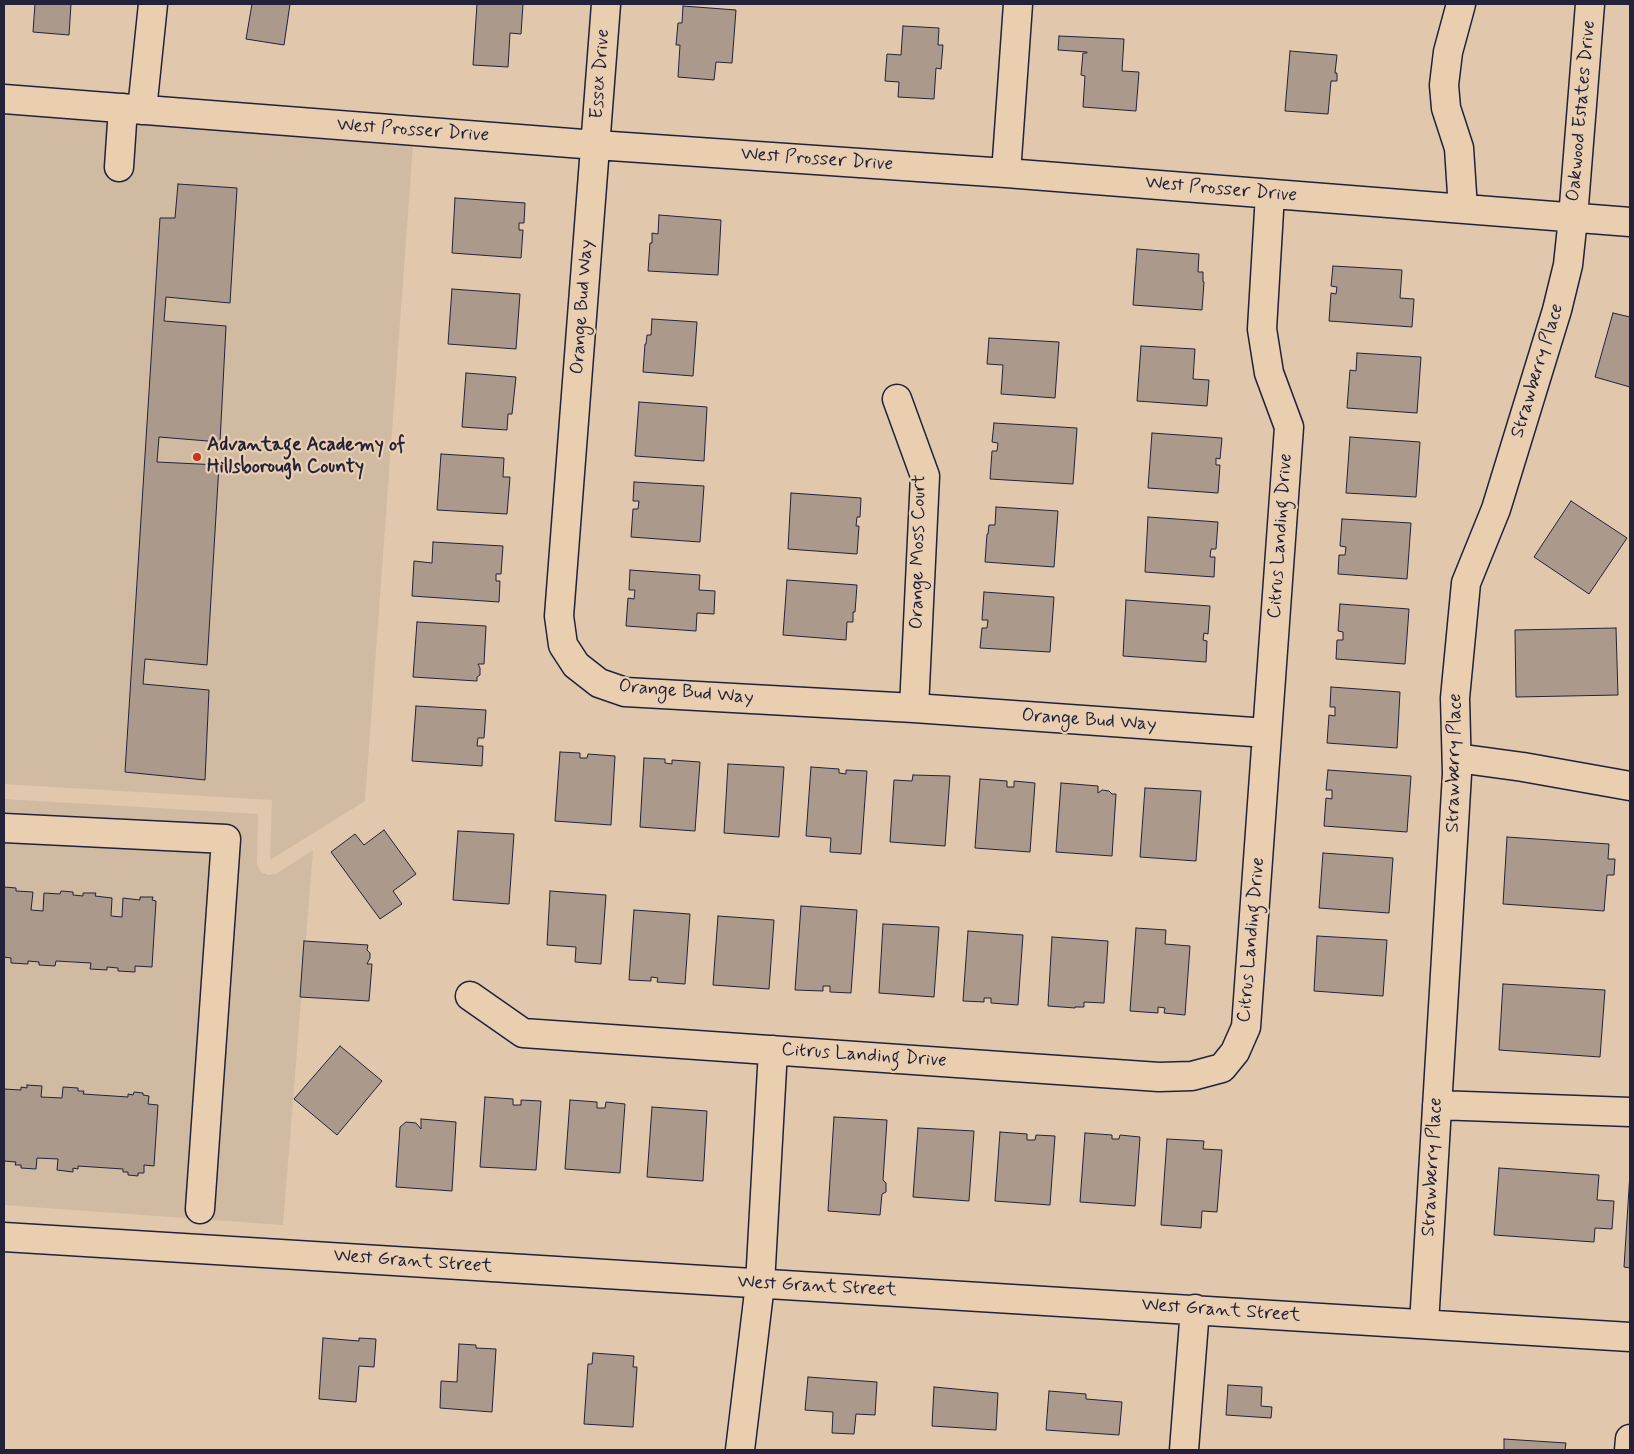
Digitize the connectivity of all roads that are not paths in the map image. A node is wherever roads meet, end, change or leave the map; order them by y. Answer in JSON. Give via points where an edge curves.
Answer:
{"nodes":[{"id":1,"x":152,"y":4,"type":"edge"},
{"id":2,"x":606,"y":4,"type":"edge"},
{"id":3,"x":1018,"y":4,"type":"edge"},
{"id":4,"x":1461,"y":4,"type":"edge"},
{"id":5,"x":1590,"y":4,"type":"edge"},
{"id":6,"x":4,"y":99,"type":"edge"},
{"id":7,"x":132,"y":109,"type":"junction"},
{"id":8,"x":596,"y":144,"type":"junction"},
{"id":9,"x":119,"y":166,"type":"dead end"},
{"id":10,"x":1006,"y":173,"type":"junction"},
{"id":11,"x":1270,"y":194,"type":"junction"},
{"id":12,"x":1463,"y":209,"type":"junction"},
{"id":13,"x":1573,"y":218,"type":"junction"},
{"id":14,"x":1630,"y":222,"type":"edge"},
{"id":15,"x":897,"y":399,"type":"dead end"},
{"id":16,"x":914,"y":708,"type":"junction"},
{"id":17,"x":1267,"y":733,"type":"junction"},
{"id":18,"x":1456,"y":758,"type":"junction"},
{"id":19,"x":1630,"y":786,"type":"edge"},
{"id":20,"x":4,"y":828,"type":"edge"},
{"id":21,"x":470,"y":996,"type":"dead end"},
{"id":22,"x":773,"y":1050,"type":"junction"},
{"id":23,"x":1437,"y":1105,"type":"junction"},
{"id":24,"x":1630,"y":1112,"type":"edge"},
{"id":25,"x":200,"y":1209,"type":"dead end"},
{"id":26,"x":4,"y":1237,"type":"edge"},
{"id":27,"x":760,"y":1284,"type":"junction"},
{"id":28,"x":1195,"y":1309,"type":"junction"},
{"id":29,"x":1424,"y":1324,"type":"junction"},
{"id":30,"x":1630,"y":1337,"type":"edge"},
{"id":31,"x":1630,"y":1439,"type":"edge"},
{"id":32,"x":740,"y":1450,"type":"edge"},
{"id":33,"x":1184,"y":1450,"type":"edge"},
{"id":34,"x":1629,"y":1450,"type":"edge"}],
"edges":[{"from":1,"to":7,"type":"street"},
{"from":2,"to":8,"type":"street","name":"Essex Drive"},
{"from":3,"to":10,"type":"street"},
{"from":4,"to":12,"type":"street","via":[[1448,52],[1444,85],[1446,108],[1459,148]]},
{"from":5,"to":13,"type":"street","name":"Oakwood Estates Drive"},
{"from":6,"to":7,"type":"street","name":"West Prosser Drive"},
{"from":7,"to":8,"type":"street","name":"West Prosser Drive"},
{"from":7,"to":9,"type":"street"},
{"from":8,"to":10,"type":"street","name":"West Prosser Drive"},
{"from":8,"to":16,"type":"street","name":"Orange Bud Way","via":[[559,616],[563,645],[576,665],[599,683],[625,692]]},
{"from":10,"to":11,"type":"street","name":"West Prosser Drive"},
{"from":11,"to":12,"type":"street","name":"West Prosser Drive"},
{"from":11,"to":17,"type":"street","name":"Citrus Landing Drive","via":[[1262,329],[1269,373],[1289,426]]},
{"from":12,"to":13,"type":"street","name":"West Prosser Drive"},
{"from":13,"to":14,"type":"street","name":"West Prosser Drive"},
{"from":13,"to":18,"type":"street","name":"Strawberry Place","via":[[1568,265],[1557,310],[1496,508],[1466,583],[1455,698]]},
{"from":15,"to":16,"type":"street","name":"Orange Moss Court","via":[[925,476]]},
{"from":16,"to":17,"type":"street","name":"Orange Bud Way"},
{"from":17,"to":22,"type":"street","name":"Citrus Landing Drive","via":[[1246,1027],[1222,1068],[1192,1076],[1159,1077]]},
{"from":18,"to":19,"type":"street"},
{"from":18,"to":23,"type":"street","name":"Strawberry Place"},
{"from":20,"to":25,"type":"street","via":[[226,839]]},
{"from":21,"to":22,"type":"street","name":"Citrus Landing Drive","via":[[522,1033]]},
{"from":22,"to":27,"type":"street"},
{"from":23,"to":24,"type":"street"},
{"from":23,"to":29,"type":"street","name":"Strawberry Place"},
{"from":26,"to":27,"type":"street","name":"West Grant Street"},
{"from":27,"to":28,"type":"street","name":"West Grant Street"},
{"from":27,"to":32,"type":"street"},
{"from":28,"to":29,"type":"street","name":"West Grant Street"},
{"from":28,"to":33,"type":"street"},
{"from":29,"to":30,"type":"street","name":"West Grant Street"},
{"from":31,"to":34,"type":"street"}]}
